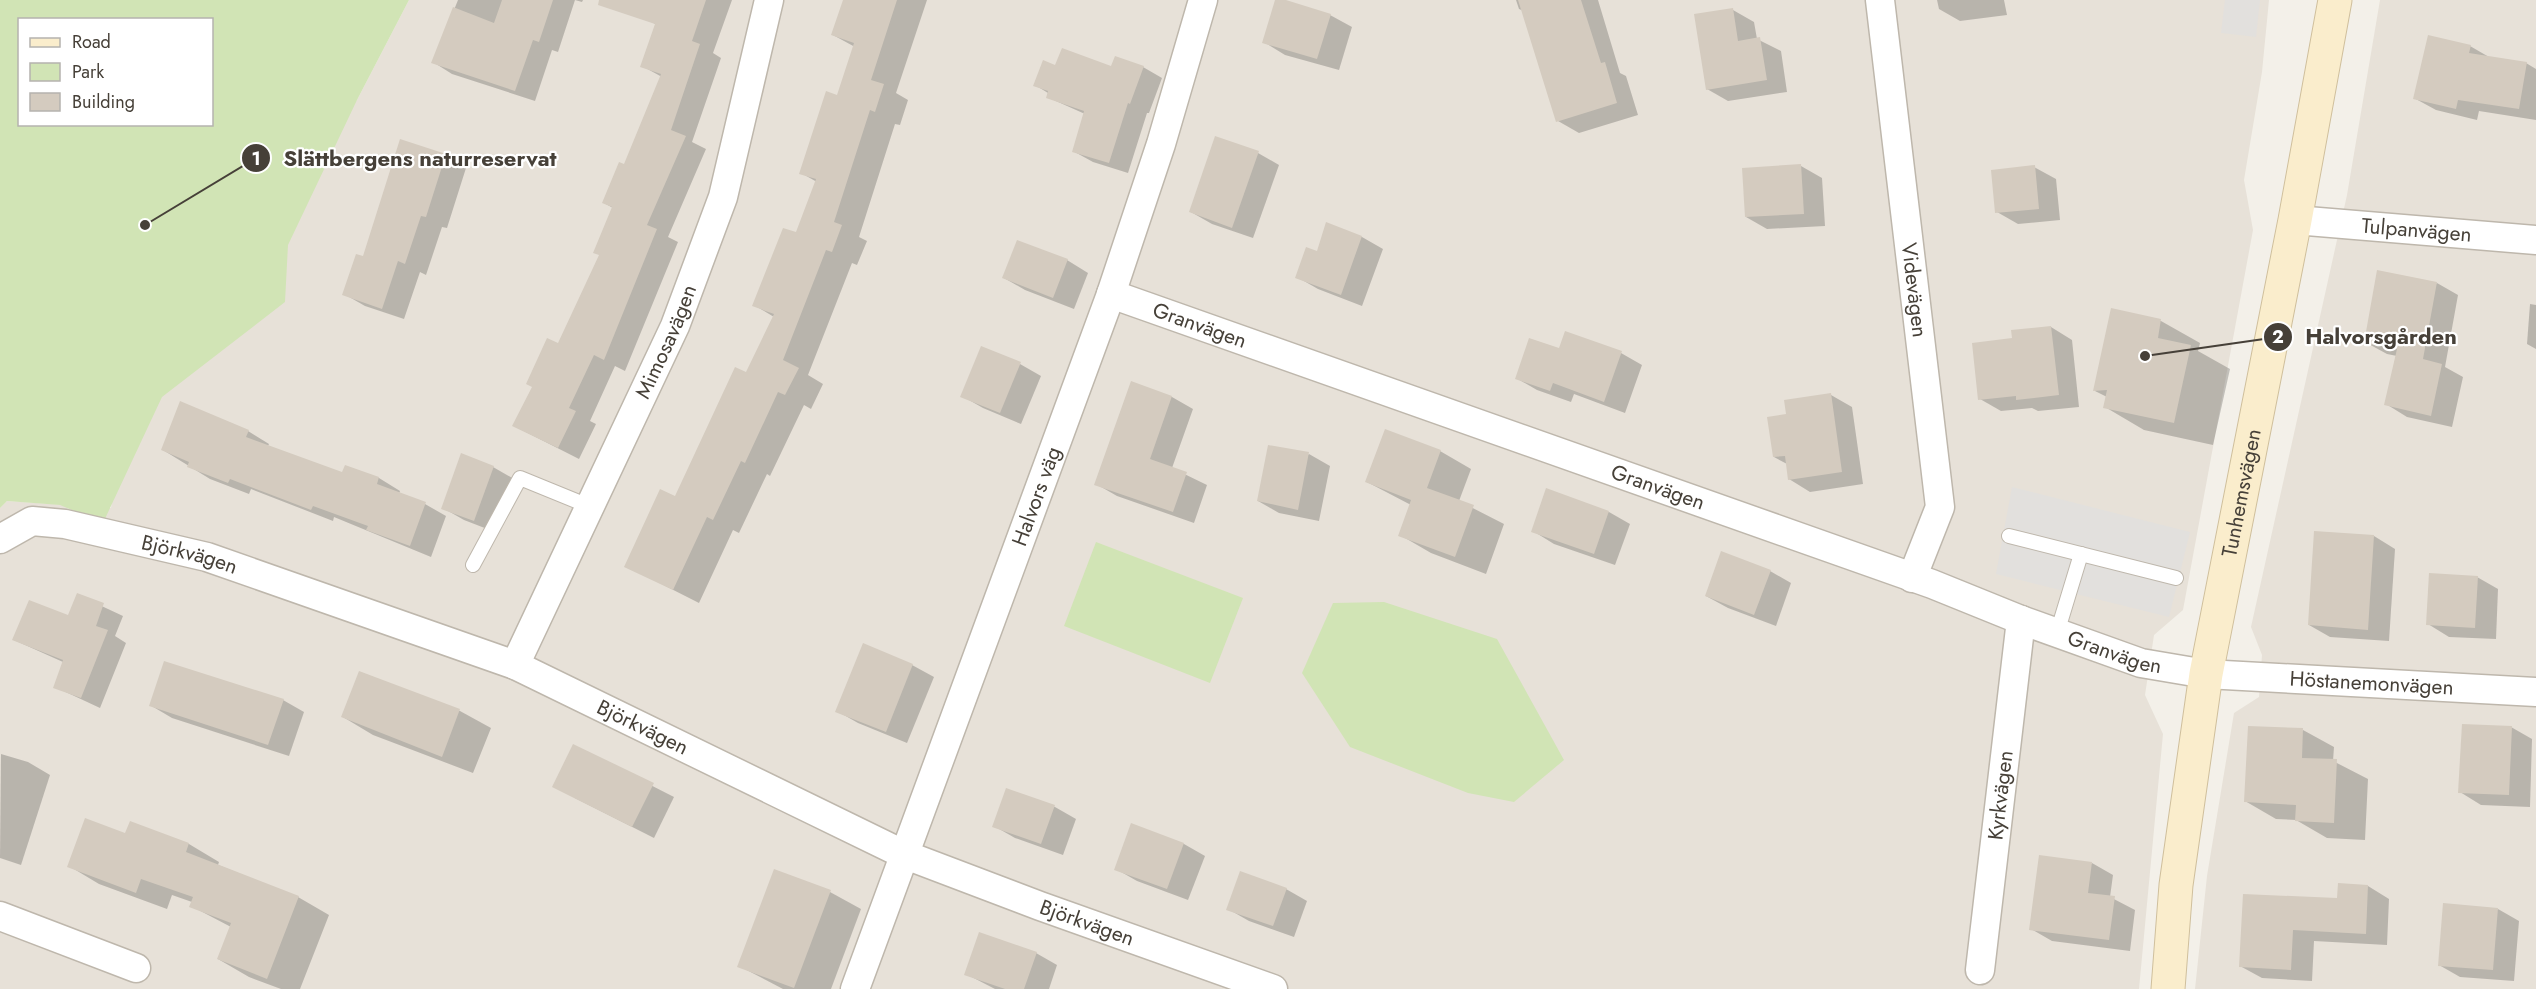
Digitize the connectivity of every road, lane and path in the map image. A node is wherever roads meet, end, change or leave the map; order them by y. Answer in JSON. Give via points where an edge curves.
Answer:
{"nodes":[{"id":1,"x":769,"y":0,"type":"edge"},
{"id":2,"x":1203,"y":0,"type":"edge"},
{"id":3,"x":1880,"y":0,"type":"edge"},
{"id":4,"x":2335,"y":0,"type":"edge"},
{"id":5,"x":2295,"y":220,"type":"junction"},
{"id":6,"x":2536,"y":240,"type":"edge"},
{"id":7,"x":1111,"y":294,"type":"junction"},
{"id":8,"x":591,"y":507,"type":"junction"},
{"id":9,"x":2009,"y":536,"type":"dead end"},
{"id":10,"x":0,"y":539,"type":"edge"},
{"id":11,"x":2081,"y":554,"type":"junction"},
{"id":12,"x":473,"y":566,"type":"dead end"},
{"id":13,"x":1912,"y":578,"type":"junction"},
{"id":14,"x":2176,"y":578,"type":"dead end"},
{"id":15,"x":2021,"y":620,"type":"junction"},
{"id":16,"x":2057,"y":633,"type":"junction"},
{"id":17,"x":515,"y":664,"type":"junction"},
{"id":18,"x":2206,"y":674,"type":"junction"},
{"id":19,"x":2536,"y":692,"type":"edge"},
{"id":20,"x":903,"y":854,"type":"junction"},
{"id":21,"x":0,"y":916,"type":"edge"},
{"id":22,"x":136,"y":968,"type":"dead end"},
{"id":23,"x":1980,"y":970,"type":"dead end"},
{"id":24,"x":855,"y":989,"type":"edge"},
{"id":25,"x":1273,"y":989,"type":"edge"},
{"id":26,"x":2168,"y":989,"type":"edge"}],
"edges":[{"from":1,"to":8,"type":"street","name":"Mimosavägen","via":[[723,196],[675,326]]},
{"from":2,"to":7,"type":"street","name":"Halvors väg"},
{"from":3,"to":13,"type":"street","name":"Videvägen","via":[[1940,507]]},
{"from":4,"to":5,"type":"street","name":"Tunhemsvägen"},
{"from":5,"to":6,"type":"street","name":"Tulpanvägen"},
{"from":5,"to":18,"type":"street","name":"Tunhemsvägen"},
{"from":7,"to":13,"type":"street","name":"Granvägen"},
{"from":7,"to":20,"type":"street","name":"Halvors väg"},
{"from":8,"to":12,"type":"lane","via":[[520,478]]},
{"from":8,"to":17,"type":"street","name":"Mimosavägen"},
{"from":9,"to":11,"type":"lane"},
{"from":10,"to":17,"type":"street","name":"Björkvägen","via":[[32,521],[65,524],[207,557]]},
{"from":11,"to":14,"type":"lane"},
{"from":11,"to":16,"type":"lane"},
{"from":13,"to":15,"type":"street","name":"Granvägen"},
{"from":15,"to":16,"type":"street","name":"Granvägen"},
{"from":15,"to":23,"type":"street","name":"Kyrkvägen"},
{"from":16,"to":18,"type":"street","name":"Granvägen","via":[[2140,663]]},
{"from":17,"to":20,"type":"street","name":"Björkvägen"},
{"from":18,"to":19,"type":"street","name":"Höstanemonvägen"},
{"from":18,"to":26,"type":"street","name":"Tunhemsvägen","via":[[2176,885]]},
{"from":20,"to":24,"type":"street","name":"Halvors väg"},
{"from":20,"to":25,"type":"street","name":"Björkvägen"},
{"from":21,"to":22,"type":"street"}]}
